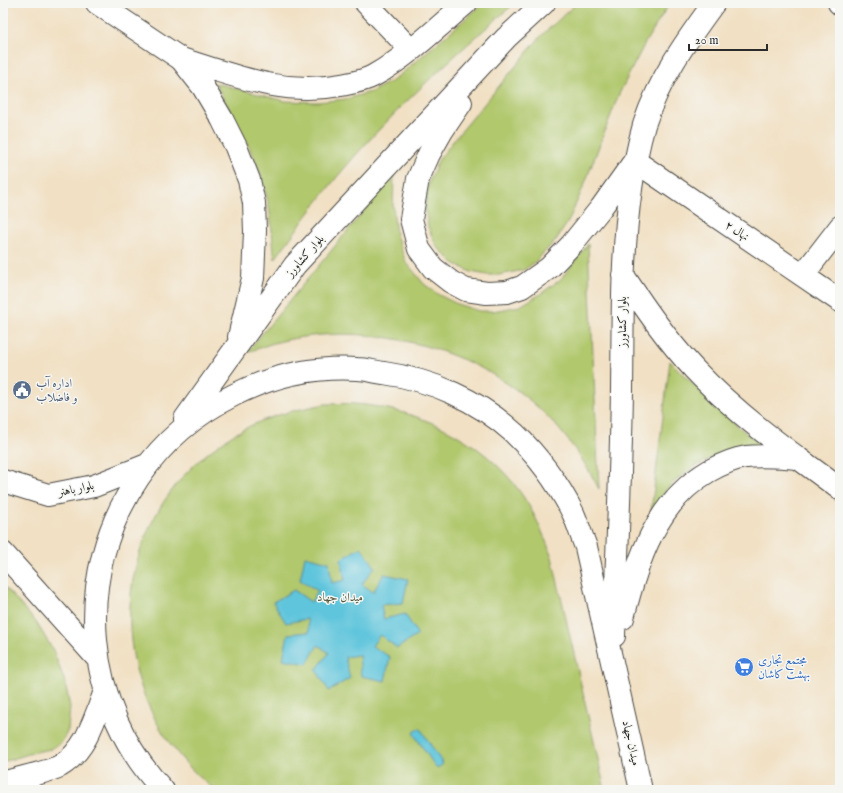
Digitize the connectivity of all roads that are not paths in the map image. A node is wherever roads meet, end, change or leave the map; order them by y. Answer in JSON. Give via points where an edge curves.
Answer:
{"nodes":[{"id":1,"x":97,"y":3,"type":"edge"},
{"id":2,"x":366,"y":3,"type":"edge"},
{"id":3,"x":466,"y":3,"type":"edge"},
{"id":4,"x":544,"y":3,"type":"edge"},
{"id":5,"x":714,"y":3,"type":"edge"},
{"id":6,"x":506,"y":38,"type":"junction"},
{"id":7,"x":411,"y":50,"type":"junction"},
{"id":8,"x":181,"y":59,"type":"junction"},
{"id":9,"x":635,"y":160,"type":"junction"},
{"id":10,"x":840,"y":227,"type":"edge"},
{"id":11,"x":623,"y":275,"type":"junction"},
{"id":12,"x":803,"y":275,"type":"junction"},
{"id":13,"x":840,"y":301,"type":"edge"},
{"id":14,"x":236,"y":349,"type":"junction"},
{"id":15,"x":170,"y":439,"type":"junction"},
{"id":16,"x":798,"y":458,"type":"junction"},
{"id":17,"x":147,"y":465,"type":"junction"},
{"id":18,"x":3,"y":481,"type":"edge"},
{"id":19,"x":840,"y":489,"type":"edge"},
{"id":20,"x":3,"y":553,"type":"edge"},
{"id":21,"x":97,"y":658,"type":"junction"},
{"id":22,"x":612,"y":663,"type":"junction"},
{"id":23,"x":105,"y":691,"type":"junction"},
{"id":24,"x":3,"y":785,"type":"edge"},
{"id":25,"x":163,"y":790,"type":"edge"},
{"id":26,"x":641,"y":790,"type":"edge"}],
"edges":[{"from":1,"to":8,"type":"main road"},
{"from":2,"to":7,"type":"main road"},
{"from":3,"to":7,"type":"main road"},
{"from":4,"to":6,"type":"main road","name":"بلوار کشاورز"},
{"from":5,"to":9,"type":"main road","name":"بلوار کشاورز","via":[[685,43],[660,86],[644,124]]},
{"from":6,"to":9,"type":"main road","via":[[442,131],[418,178],[411,218],[419,249],[433,268],[466,290],[506,292],[522,287],[549,268],[572,244]]},
{"from":6,"to":14,"type":"main road","name":"بلوار کشاورز","via":[[295,265]]},
{"from":7,"to":8,"type":"main road","via":[[372,77],[353,83],[312,89],[282,87],[249,80]]},
{"from":8,"to":14,"type":"main road","via":[[203,87],[222,119],[249,180],[254,203],[253,278]]},
{"from":9,"to":11,"type":"main road","name":"بلوار کشاورز","via":[[626,219]]},
{"from":9,"to":12,"type":"main road","name":"نهال ۲"},
{"from":10,"to":12,"type":"main road"},
{"from":11,"to":16,"type":"main road","via":[[657,326],[694,370],[742,416]]},
{"from":11,"to":22,"type":"main road","name":"بلوار کشاورز","via":[[621,473]]},
{"from":12,"to":13,"type":"main road","name":"نهال ۲"},
{"from":14,"to":15,"type":"main road","name":"بلوار کشاورز"},
{"from":15,"to":17,"type":"main road","name":"میدان جهاد"},
{"from":15,"to":22,"type":"main road","name":"میدان جهاد","via":[[196,417],[225,399],[256,385],[296,374],[357,369],[424,381],[456,394],[513,432],[537,457],[557,484],[574,515],[586,547]]},
{"from":16,"to":19,"type":"main road"},
{"from":16,"to":22,"type":"main road","via":[[744,457],[719,465],[700,476],[679,495],[655,526],[645,549],[628,598]]},
{"from":17,"to":18,"type":"main road","name":"بلوار باهنر","via":[[94,486],[48,495]]},
{"from":17,"to":21,"type":"main road","name":"میدان جهاد","via":[[128,493],[113,523],[100,565],[94,624]]},
{"from":20,"to":21,"type":"main road"},
{"from":21,"to":23,"type":"main road","name":"میدان جهاد"},
{"from":22,"to":26,"type":"main road","name":"میدان جهاد"},
{"from":23,"to":24,"type":"main road","via":[[84,741],[74,755],[59,767]]},
{"from":23,"to":25,"type":"main road","name":"میدان جهاد","via":[[117,723],[133,753]]}]}
